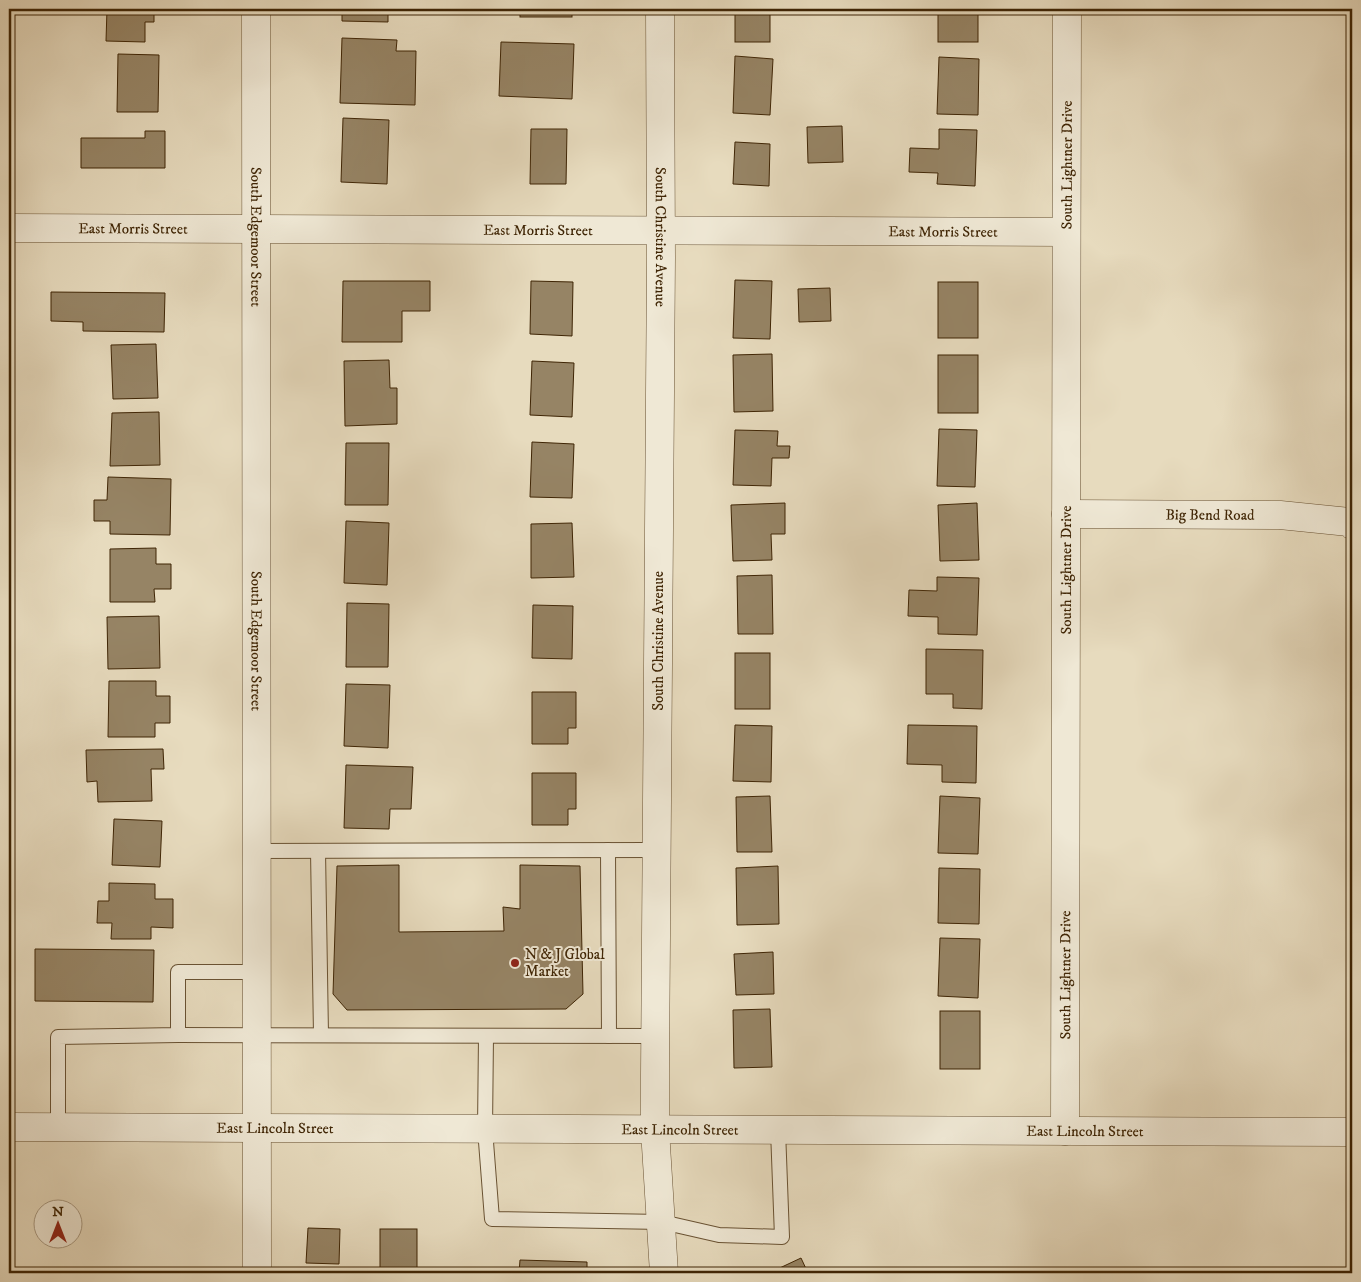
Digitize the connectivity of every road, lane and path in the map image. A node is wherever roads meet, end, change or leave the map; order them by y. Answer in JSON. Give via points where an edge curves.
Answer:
{"nodes":[{"id":1,"x":256,"y":9,"type":"edge"},
{"id":2,"x":660,"y":9,"type":"edge"},
{"id":3,"x":1067,"y":9,"type":"edge"},
{"id":4,"x":9,"y":228,"type":"edge"},
{"id":5,"x":257,"y":228,"type":"junction"},
{"id":6,"x":661,"y":230,"type":"junction"},
{"id":7,"x":1066,"y":232,"type":"junction"},
{"id":8,"x":1066,"y":514,"type":"junction"},
{"id":9,"x":1352,"y":525,"type":"edge"},
{"id":10,"x":608,"y":850,"type":"junction"},
{"id":11,"x":656,"y":850,"type":"junction"},
{"id":12,"x":257,"y":851,"type":"junction"},
{"id":13,"x":318,"y":851,"type":"junction"},
{"id":14,"x":257,"y":972,"type":"junction"},
{"id":15,"x":178,"y":1035,"type":"junction"},
{"id":16,"x":257,"y":1035,"type":"junction"},
{"id":17,"x":321,"y":1035,"type":"junction"},
{"id":18,"x":486,"y":1036,"type":"junction"},
{"id":19,"x":609,"y":1036,"type":"junction"},
{"id":20,"x":655,"y":1036,"type":"junction"},
{"id":21,"x":9,"y":1127,"type":"edge"},
{"id":22,"x":58,"y":1127,"type":"junction"},
{"id":23,"x":257,"y":1128,"type":"junction"},
{"id":24,"x":486,"y":1129,"type":"junction"},
{"id":25,"x":656,"y":1130,"type":"junction"},
{"id":26,"x":778,"y":1130,"type":"junction"},
{"id":27,"x":1065,"y":1131,"type":"junction"},
{"id":28,"x":1352,"y":1132,"type":"edge"},
{"id":29,"x":662,"y":1222,"type":"junction"},
{"id":30,"x":257,"y":1273,"type":"edge"},
{"id":31,"x":664,"y":1273,"type":"edge"}],
"edges":[{"from":1,"to":5,"type":"street","name":"South Edgemoor Street"},
{"from":2,"to":6,"type":"street","name":"South Christine Avenue"},
{"from":3,"to":7,"type":"street","name":"South Lightner Drive"},
{"from":4,"to":5,"type":"street","name":"East Morris Street"},
{"from":5,"to":6,"type":"street","name":"East Morris Street"},
{"from":5,"to":12,"type":"street","name":"South Edgemoor Street"},
{"from":6,"to":7,"type":"street","name":"East Morris Street"},
{"from":6,"to":11,"type":"street","name":"South Christine Avenue"},
{"from":7,"to":8,"type":"street","name":"South Lightner Drive"},
{"from":8,"to":9,"type":"street","name":"Big Bend Road","via":[[1280,515],[1349,522]]},
{"from":8,"to":27,"type":"street","name":"South Lightner Drive"},
{"from":10,"to":11,"type":"lane"},
{"from":10,"to":13,"type":"lane"},
{"from":10,"to":19,"type":"lane"},
{"from":11,"to":20,"type":"street","name":"South Christine Avenue"},
{"from":12,"to":13,"type":"lane"},
{"from":12,"to":14,"type":"street","name":"South Edgemoor Street"},
{"from":13,"to":17,"type":"lane"},
{"from":14,"to":15,"type":"lane","via":[[178,972]]},
{"from":14,"to":16,"type":"street","name":"South Edgemoor Street"},
{"from":15,"to":16,"type":"lane"},
{"from":15,"to":22,"type":"lane","via":[[58,1037]]},
{"from":16,"to":17,"type":"lane"},
{"from":16,"to":23,"type":"street","name":"South Edgemoor Street"},
{"from":17,"to":18,"type":"lane"},
{"from":18,"to":19,"type":"lane"},
{"from":18,"to":24,"type":"lane"},
{"from":19,"to":20,"type":"lane"},
{"from":20,"to":25,"type":"street","name":"South Christine Avenue"},
{"from":21,"to":22,"type":"street","name":"East Lincoln Street"},
{"from":22,"to":23,"type":"street","name":"East Lincoln Street"},
{"from":23,"to":24,"type":"street","name":"East Lincoln Street"},
{"from":23,"to":30,"type":"street","name":"South Edgemoor Street"},
{"from":24,"to":25,"type":"street","name":"East Lincoln Street"},
{"from":24,"to":29,"type":"lane","via":[[492,1219]]},
{"from":25,"to":26,"type":"street","name":"East Lincoln Street"},
{"from":25,"to":29,"type":"street","name":"South Christine Avenue"},
{"from":26,"to":27,"type":"street","name":"East Lincoln Street"},
{"from":26,"to":29,"type":"lane","via":[[782,1237],[719,1235]]},
{"from":27,"to":28,"type":"street","name":"East Lincoln Street"},
{"from":29,"to":31,"type":"street","name":"South Christine Avenue"}]}
